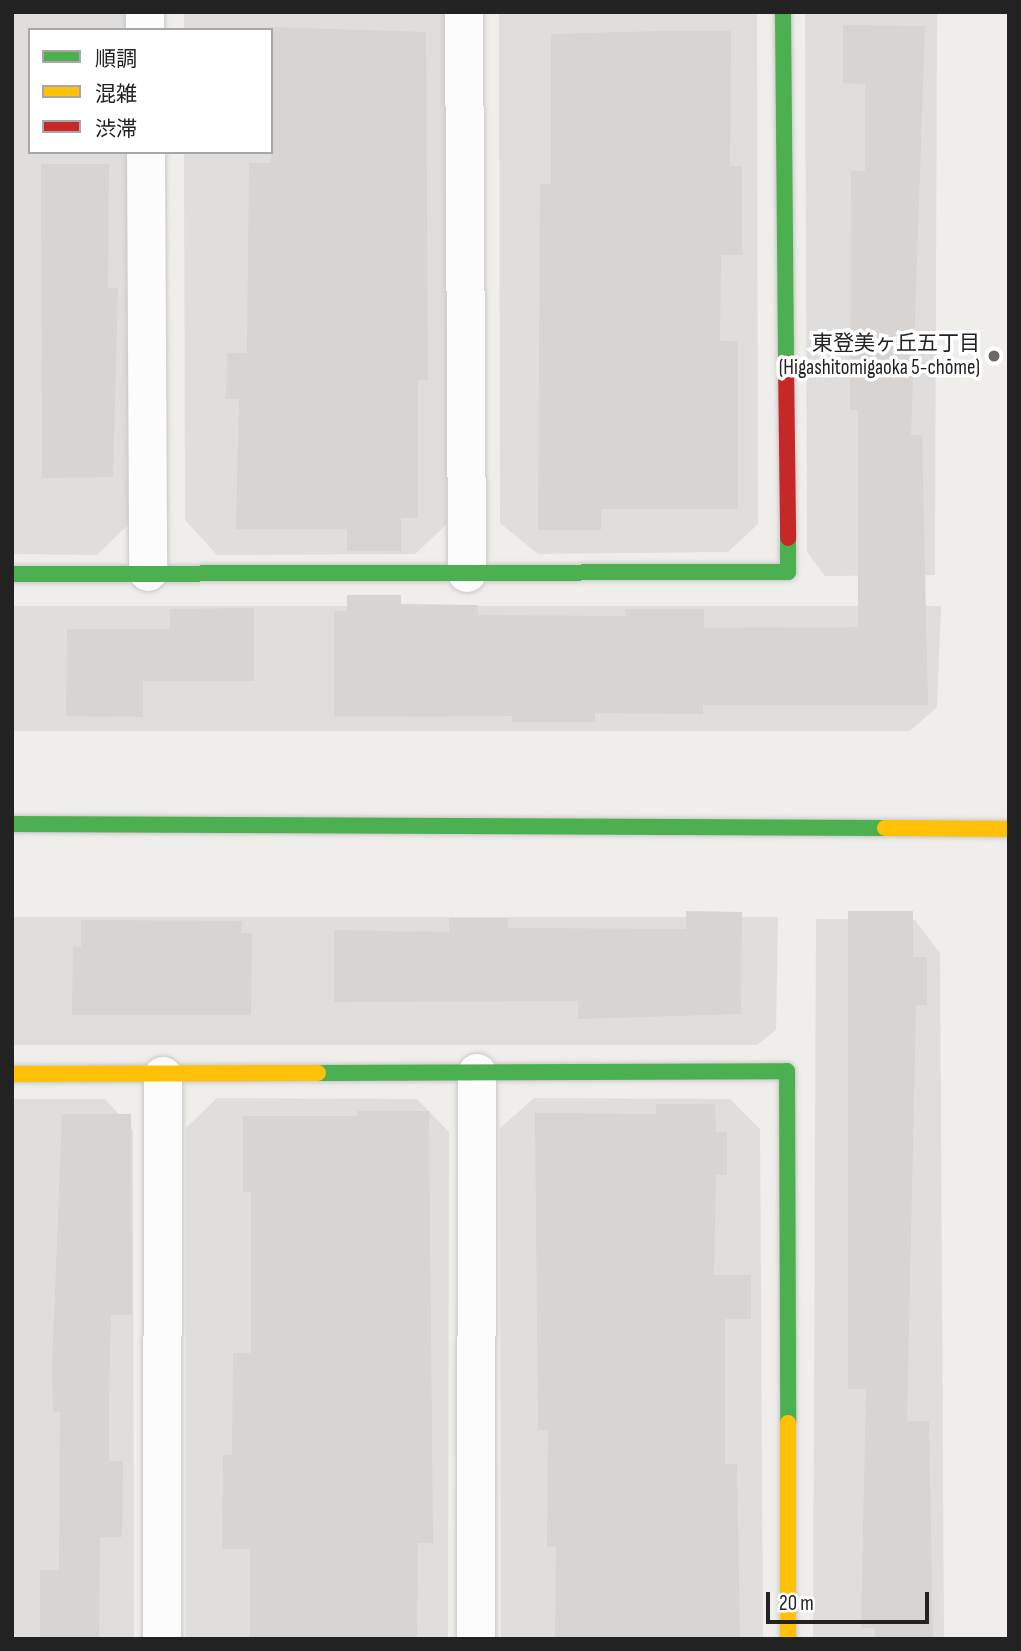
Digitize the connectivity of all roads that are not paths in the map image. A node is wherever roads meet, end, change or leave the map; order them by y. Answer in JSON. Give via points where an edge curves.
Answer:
{"nodes":[{"id":1,"x":464,"y":12,"type":"edge"},
{"id":2,"x":783,"y":12,"type":"edge"},
{"id":3,"x":146,"y":154,"type":"edge"},
{"id":4,"x":148,"y":572,"type":"junction"},
{"id":5,"x":467,"y":573,"type":"junction"},
{"id":6,"x":12,"y":574,"type":"edge"},
{"id":7,"x":12,"y":824,"type":"edge"},
{"id":8,"x":1009,"y":829,"type":"edge"},
{"id":9,"x":477,"y":1073,"type":"junction"},
{"id":10,"x":12,"y":1074,"type":"edge"},
{"id":11,"x":163,"y":1076,"type":"junction"},
{"id":12,"x":162,"y":1639,"type":"edge"},
{"id":13,"x":476,"y":1639,"type":"edge"},
{"id":14,"x":788,"y":1639,"type":"edge"}],
"edges":[{"from":1,"to":5,"type":"street"},
{"from":2,"to":5,"type":"street","via":[[789,572]]},
{"from":3,"to":4,"type":"street"},
{"from":4,"to":5,"type":"street"},
{"from":4,"to":6,"type":"street"},
{"from":7,"to":8,"type":"street"},
{"from":9,"to":11,"type":"street"},
{"from":9,"to":13,"type":"street"},
{"from":9,"to":14,"type":"street","via":[[787,1071]]},
{"from":10,"to":11,"type":"street"},
{"from":11,"to":12,"type":"street"}]}
